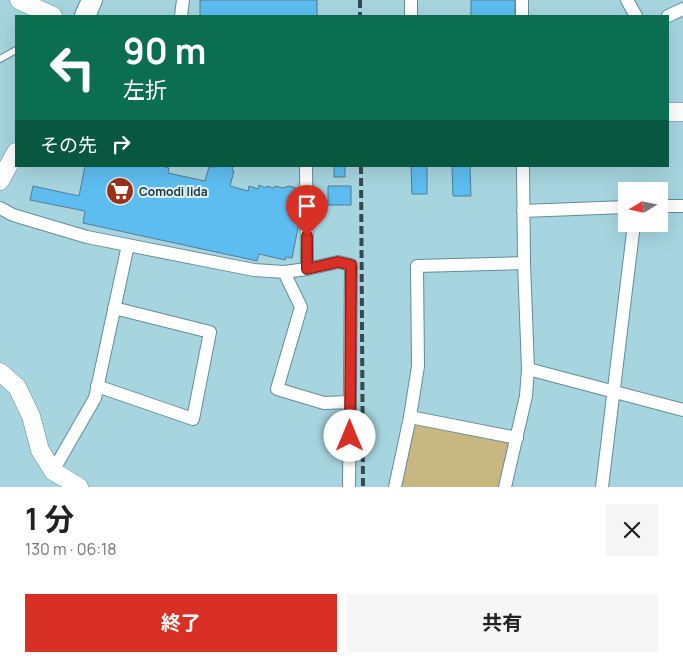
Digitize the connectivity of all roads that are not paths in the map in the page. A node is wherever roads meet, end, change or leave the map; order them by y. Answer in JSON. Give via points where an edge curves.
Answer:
{"nodes":[{"id":1,"x":19,"y":0,"type":"edge"},
{"id":2,"x":92,"y":0,"type":"edge"},
{"id":3,"x":183,"y":0,"type":"edge"},
{"id":4,"x":411,"y":0,"type":"edge"},
{"id":5,"x":522,"y":0,"type":"edge"},
{"id":6,"x":627,"y":0,"type":"edge"},
{"id":7,"x":683,"y":9,"type":"edge"},
{"id":8,"x":49,"y":15,"type":"edge"},
{"id":9,"x":85,"y":15,"type":"edge"},
{"id":10,"x":181,"y":15,"type":"edge"},
{"id":11,"x":411,"y":15,"type":"edge"},
{"id":12,"x":522,"y":15,"type":"edge"},
{"id":13,"x":635,"y":15,"type":"edge"},
{"id":14,"x":669,"y":16,"type":"edge"},
{"id":15,"x":15,"y":51,"type":"edge"},
{"id":16,"x":0,"y":59,"type":"edge"},
{"id":17,"x":669,"y":112,"type":"edge"},
{"id":18,"x":683,"y":112,"type":"edge"},
{"id":19,"x":15,"y":154,"type":"edge"},
{"id":20,"x":306,"y":167,"type":"edge"},
{"id":21,"x":523,"y":167,"type":"edge"},
{"id":22,"x":0,"y":181,"type":"edge"},
{"id":23,"x":668,"y":206,"type":"edge"},
{"id":24,"x":683,"y":206,"type":"edge"},
{"id":25,"x":618,"y":207,"type":"edge"},
{"id":26,"x":0,"y":208,"type":"edge"},
{"id":27,"x":523,"y":211,"type":"junction"},
{"id":28,"x":633,"y":232,"type":"edge"},
{"id":29,"x":128,"y":246,"type":"junction"},
{"id":30,"x":524,"y":263,"type":"junction"},
{"id":31,"x":307,"y":269,"type":"junction"},
{"id":32,"x":284,"y":272,"type":"junction"},
{"id":33,"x":114,"y":308,"type":"junction"},
{"id":34,"x":528,"y":369,"type":"junction"},
{"id":35,"x":0,"y":372,"type":"edge"},
{"id":36,"x":97,"y":386,"type":"junction"},
{"id":37,"x":614,"y":392,"type":"junction"},
{"id":38,"x":350,"y":402,"type":"junction"},
{"id":39,"x":683,"y":410,"type":"edge"},
{"id":40,"x":410,"y":417,"type":"junction"},
{"id":41,"x":516,"y":438,"type":"junction"},
{"id":42,"x":53,"y":471,"type":"junction"},
{"id":43,"x":79,"y":487,"type":"edge"},
{"id":44,"x":349,"y":487,"type":"edge"},
{"id":45,"x":395,"y":487,"type":"edge"},
{"id":46,"x":505,"y":487,"type":"edge"},
{"id":47,"x":602,"y":487,"type":"edge"}],
"edges":[{"from":1,"to":8,"type":"street"},
{"from":2,"to":9,"type":"main road"},
{"from":3,"to":10,"type":"street"},
{"from":4,"to":11,"type":"street"},
{"from":5,"to":12,"type":"street"},
{"from":6,"to":13,"type":"street"},
{"from":7,"to":14,"type":"street"},
{"from":15,"to":16,"type":"lane"},
{"from":17,"to":18,"type":"street"},
{"from":19,"to":22,"type":"street"},
{"from":20,"to":31,"type":"street"},
{"from":21,"to":27,"type":"street"},
{"from":23,"to":24,"type":"street"},
{"from":25,"to":27,"type":"street"},
{"from":26,"to":29,"type":"street","via":[[65,231]]},
{"from":27,"to":30,"type":"street"},
{"from":28,"to":37,"type":"street"},
{"from":29,"to":32,"type":"street","via":[[254,270]]},
{"from":29,"to":33,"type":"street"},
{"from":30,"to":34,"type":"street"},
{"from":30,"to":40,"type":"street","via":[[417,266],[418,366]]},
{"from":31,"to":32,"type":"street"},
{"from":31,"to":38,"type":"street","via":[[338,262],[351,265]]},
{"from":32,"to":38,"type":"street","via":[[301,307],[277,388],[324,403]]},
{"from":33,"to":36,"type":"street"},
{"from":33,"to":36,"type":"street","via":[[210,332],[193,419]]},
{"from":34,"to":37,"type":"street"},
{"from":34,"to":41,"type":"street","via":[[526,396]]},
{"from":35,"to":42,"type":"street","via":[[17,387],[31,416],[40,450]]},
{"from":36,"to":42,"type":"street","via":[[94,398]]},
{"from":37,"to":39,"type":"street"},
{"from":37,"to":47,"type":"street"},
{"from":38,"to":44,"type":"street"},
{"from":40,"to":41,"type":"street"},
{"from":40,"to":45,"type":"street"},
{"from":41,"to":46,"type":"street"},
{"from":42,"to":43,"type":"street"}]}
